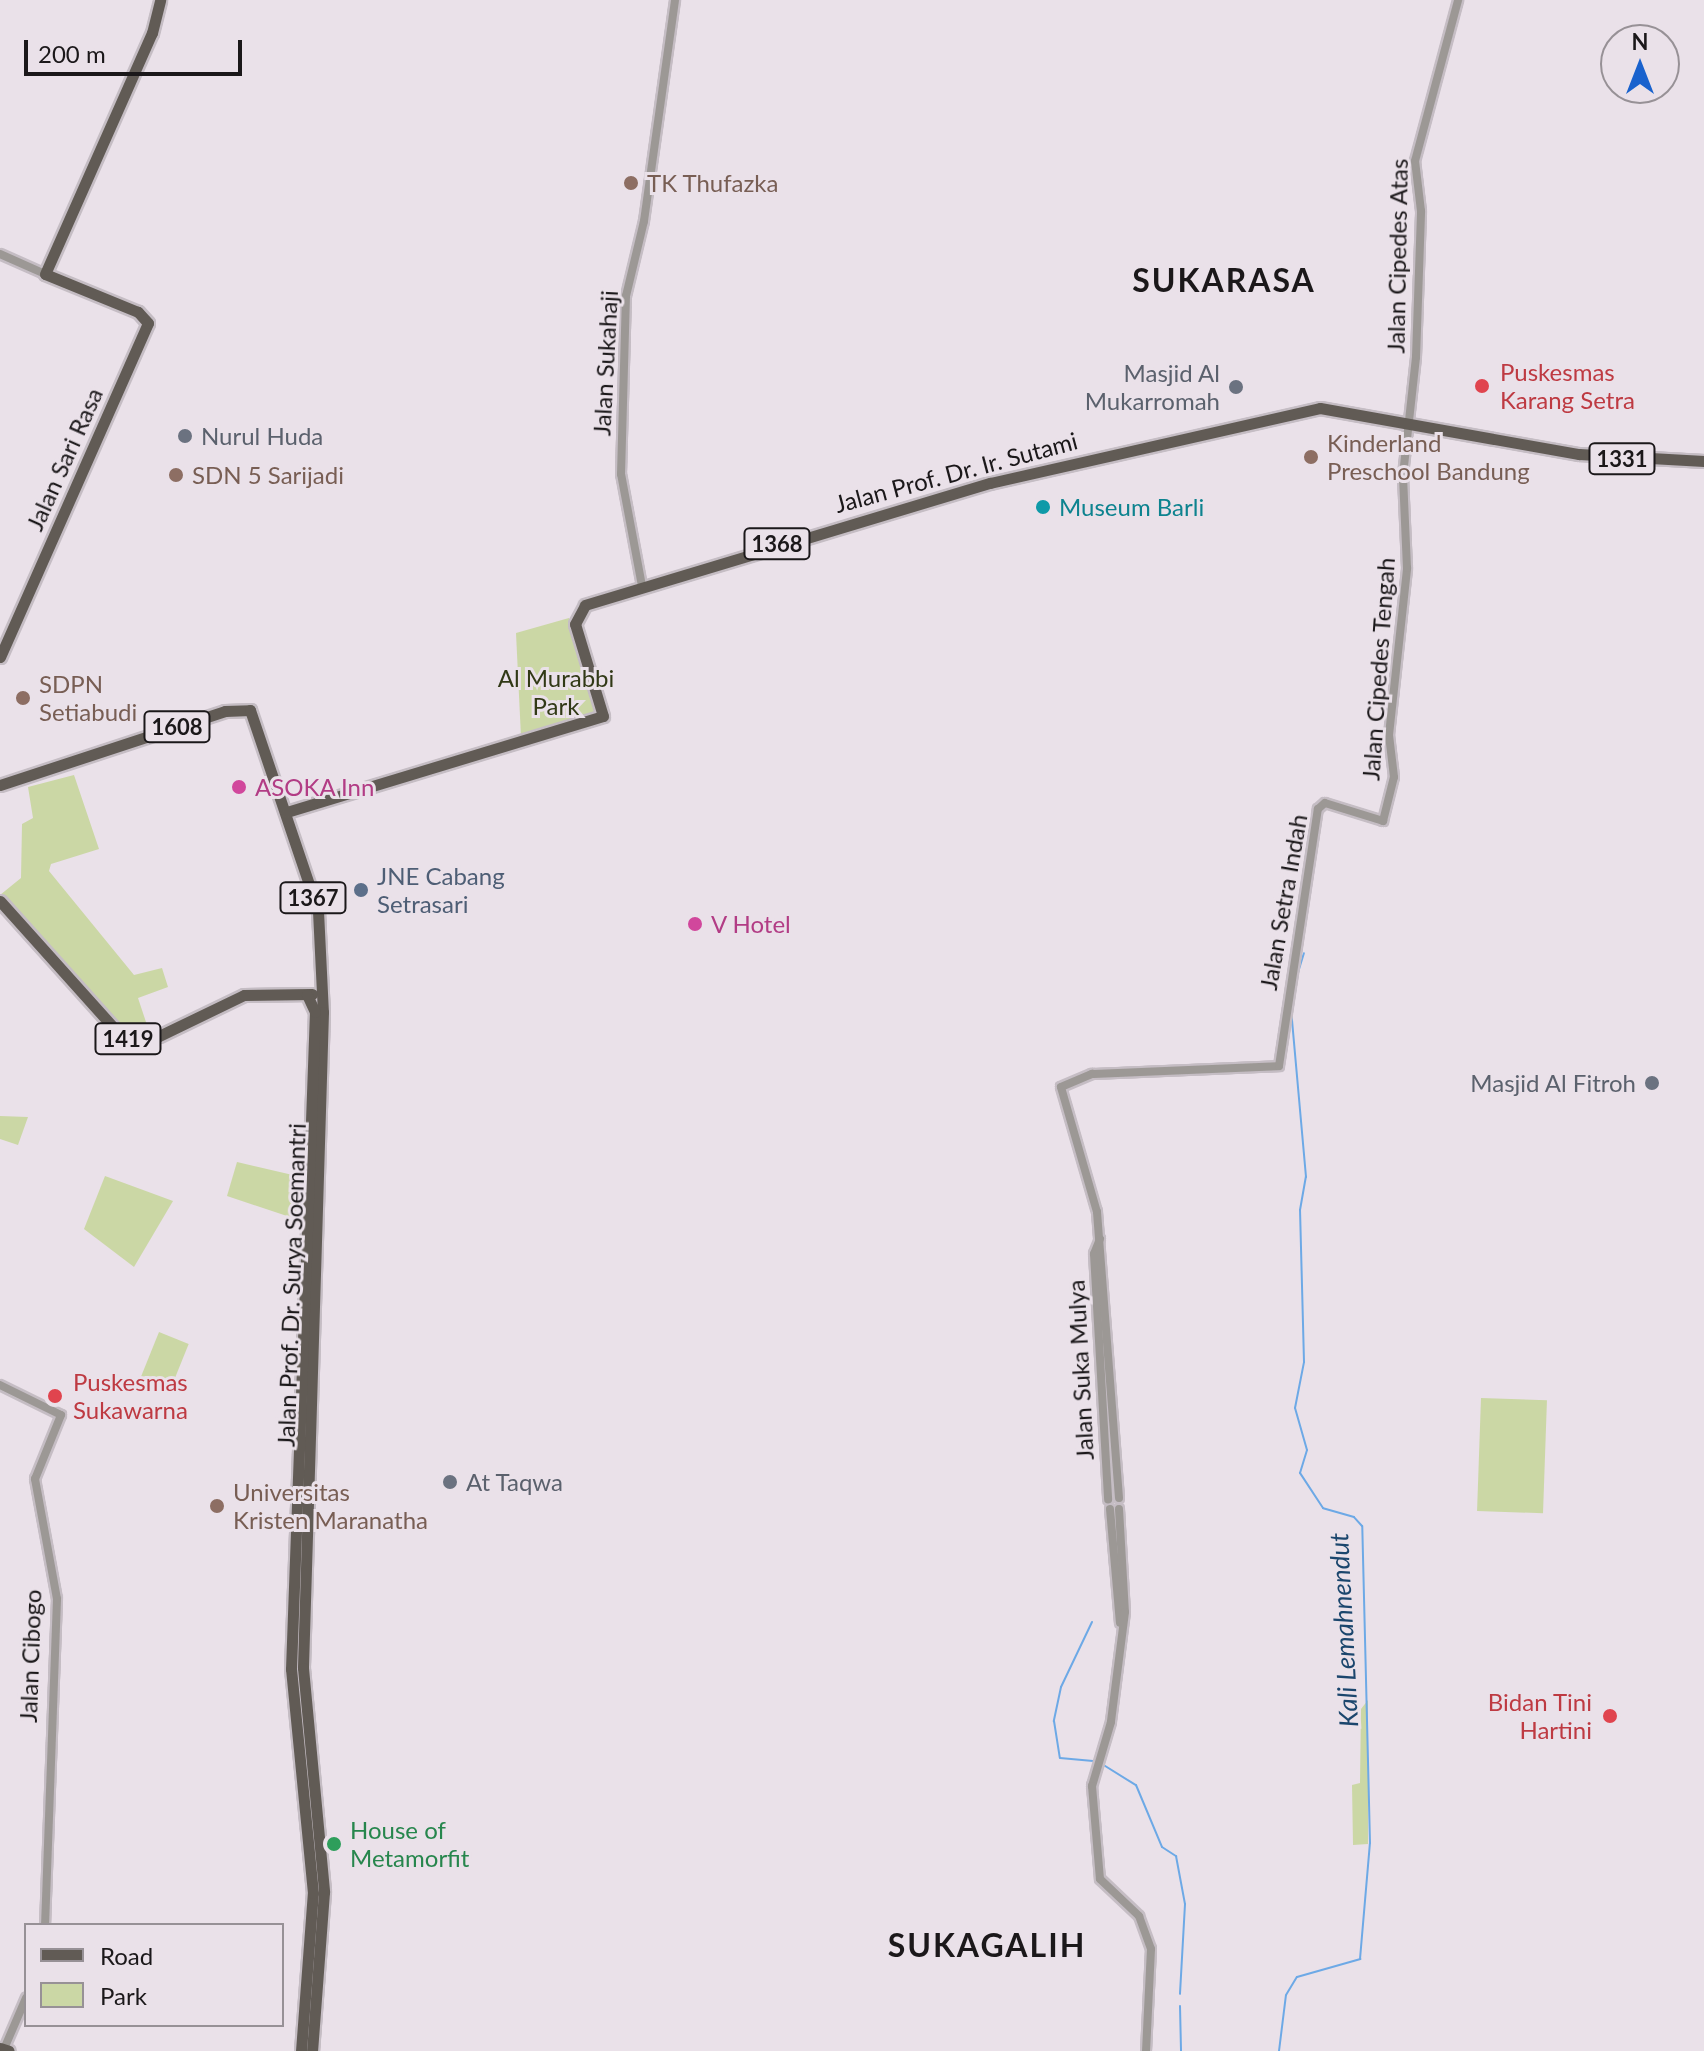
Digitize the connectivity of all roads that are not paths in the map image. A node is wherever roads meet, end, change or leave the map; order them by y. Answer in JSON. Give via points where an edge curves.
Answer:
{"nodes":[{"id":1,"x":160,"y":0,"type":"edge"},
{"id":2,"x":675,"y":0,"type":"edge"},
{"id":3,"x":1458,"y":0,"type":"edge"},
{"id":4,"x":0,"y":254,"type":"edge"},
{"id":5,"x":45,"y":274,"type":"junction"},
{"id":6,"x":1410,"y":423,"type":"junction"},
{"id":7,"x":1704,"y":461,"type":"edge"},
{"id":8,"x":642,"y":586,"type":"junction"},
{"id":9,"x":0,"y":657,"type":"edge"},
{"id":10,"x":0,"y":785,"type":"edge"},
{"id":11,"x":287,"y":812,"type":"junction"},
{"id":12,"x":1383,"y":821,"type":"joint"},
{"id":13,"x":0,"y":901,"type":"edge"},
{"id":14,"x":320,"y":987,"type":"junction"},
{"id":15,"x":307,"y":995,"type":"junction"},
{"id":16,"x":1061,"y":1087,"type":"joint"},
{"id":17,"x":1100,"y":1239,"type":"junction"},
{"id":18,"x":0,"y":1385,"type":"edge"},
{"id":19,"x":1112,"y":1506,"type":"junction"},
{"id":20,"x":45,"y":1923,"type":"edge"},
{"id":21,"x":24,"y":2003,"type":"edge"},
{"id":22,"x":4,"y":2049,"type":"edge"},
{"id":23,"x":301,"y":2051,"type":"edge"},
{"id":24,"x":312,"y":2051,"type":"edge"},
{"id":25,"x":1146,"y":2051,"type":"edge"}],
"edges":[{"from":1,"to":5,"type":"main road","via":[[152,33]]},
{"from":2,"to":8,"type":"street","name":"Jalan Sukahaji","via":[[644,221],[626,296],[621,474]]},
{"from":3,"to":6,"type":"street","name":"Jalan Cipedes Atas","via":[[1415,161],[1421,211]]},
{"from":4,"to":5,"type":"street"},
{"from":5,"to":9,"type":"main road","name":"Jalan Sari Rasa","via":[[138,312],[148,323]]},
{"from":6,"to":7,"type":"main road","number":"1331","via":[[1541,449]]},
{"from":6,"to":8,"type":"main road","name":"Jalan Prof. Dr. Ir. Sutami","number":"1368","via":[[1340,408],[1280,415],[990,483]]},
{"from":6,"to":12,"type":"street","name":"Jalan Cipedes Tengah","via":[[1402,484],[1407,568],[1388,748],[1394,777]]},
{"from":8,"to":11,"type":"main road","name":"Jalan Prof. Dr. Ir. Sutami","number":"1368","via":[[585,605],[575,617],[603,716]]},
{"from":10,"to":11,"type":"main road","number":"1608","via":[[244,708],[259,727]]},
{"from":11,"to":14,"type":"main road","name":"Jalan Prof. Dr. Surya Soemantri","number":"1367","via":[[318,911]]},
{"from":12,"to":16,"type":"street","name":"Jalan Setra Indah","via":[[1325,803],[1318,809],[1282,1062],[1274,1068],[1092,1074]]},
{"from":13,"to":15,"type":"main road","number":"1419","via":[[122,1037],[159,1036],[244,995]]},
{"from":14,"to":15,"type":"main road"},
{"from":14,"to":24,"type":"main road","name":"Jalan Prof. Dr. Surya Soemantri","number":"1367","via":[[303,1631],[324,1892]]},
{"from":15,"to":23,"type":"main road","name":"Jalan Prof. Dr. Surya Soemantri","via":[[315,1012],[291,1669],[313,1893]]},
{"from":16,"to":17,"type":"street","name":"Jalan Suka Mulya"},
{"from":17,"to":19,"type":"street","name":"Jalan Suka Mulya","via":[[1094,1254]]},
{"from":17,"to":19,"type":"street","name":"Jalan Suka Mulya","via":[[1119,1498]]},
{"from":18,"to":20,"type":"street","name":"Jalan Cibogo","via":[[61,1415],[35,1479],[57,1599]]},
{"from":19,"to":25,"type":"street","name":"Jalan Suka Mulya","via":[[1121,1624],[1115,1703],[1096,1769],[1100,1879],[1139,1916],[1151,1949]]},
{"from":21,"to":22,"type":"street"}]}
